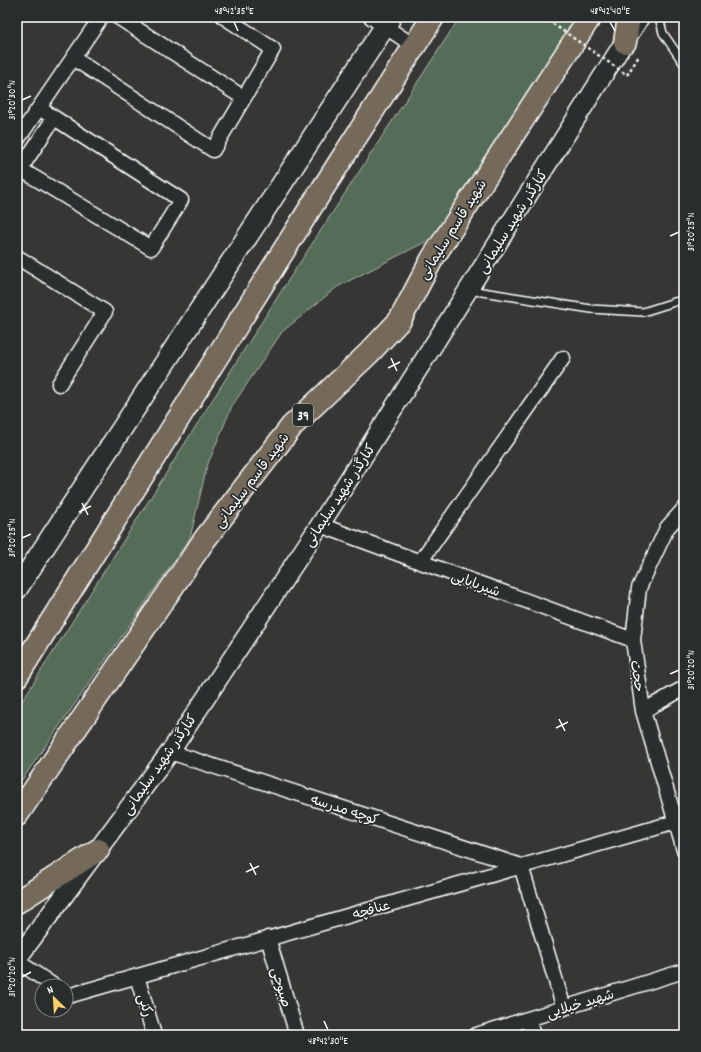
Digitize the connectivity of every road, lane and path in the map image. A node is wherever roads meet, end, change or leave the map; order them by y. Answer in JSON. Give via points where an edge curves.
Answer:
{"nodes":[{"id":1,"x":20,"y":17,"type":"edge"},
{"id":2,"x":101,"y":17,"type":"edge"},
{"id":3,"x":118,"y":17,"type":"edge"},
{"id":4,"x":224,"y":17,"type":"edge"},
{"id":5,"x":433,"y":17,"type":"edge"},
{"id":6,"x":543,"y":17,"type":"edge"},
{"id":7,"x":590,"y":17,"type":"edge"},
{"id":8,"x":628,"y":17,"type":"edge"},
{"id":9,"x":640,"y":17,"type":"edge"},
{"id":10,"x":659,"y":17,"type":"edge"},
{"id":11,"x":17,"y":20,"type":"edge"},
{"id":12,"x":382,"y":20,"type":"edge"},
{"id":13,"x":414,"y":46,"type":"junction"},
{"id":14,"x":632,"y":49,"type":"junction"},
{"id":15,"x":73,"y":58,"type":"junction"},
{"id":16,"x":684,"y":64,"type":"edge"},
{"id":17,"x":244,"y":98,"type":"junction"},
{"id":18,"x":39,"y":108,"type":"junction"},
{"id":19,"x":54,"y":118,"type":"junction"},
{"id":20,"x":17,"y":140,"type":"edge"},
{"id":21,"x":19,"y":171,"type":"edge"},
{"id":22,"x":17,"y":257,"type":"edge"},
{"id":23,"x":469,"y":290,"type":"junction"},
{"id":24,"x":684,"y":299,"type":"edge"},
{"id":25,"x":563,"y":358,"type":"dead end"},
{"id":26,"x":59,"y":384,"type":"dead end"},
{"id":27,"x":684,"y":509,"type":"edge"},
{"id":28,"x":320,"y":525,"type":"junction"},
{"id":29,"x":420,"y":562,"type":"junction"},
{"id":30,"x":17,"y":589,"type":"edge"},
{"id":31,"x":633,"y":640,"type":"junction"},
{"id":32,"x":17,"y":676,"type":"edge"},
{"id":33,"x":684,"y":688,"type":"edge"},
{"id":34,"x":642,"y":712,"type":"junction"},
{"id":35,"x":170,"y":752,"type":"junction"},
{"id":36,"x":17,"y":815,"type":"edge"},
{"id":37,"x":676,"y":822,"type":"junction"},
{"id":38,"x":98,"y":850,"type":"junction"},
{"id":39,"x":684,"y":850,"type":"edge"},
{"id":40,"x":521,"y":866,"type":"junction"},
{"id":41,"x":17,"y":902,"type":"edge"},
{"id":42,"x":268,"y":938,"type":"junction"},
{"id":43,"x":17,"y":960,"type":"edge"},
{"id":44,"x":684,"y":971,"type":"edge"},
{"id":45,"x":137,"y":976,"type":"junction"},
{"id":46,"x":43,"y":978,"type":"edge"},
{"id":47,"x":74,"y":994,"type":"edge"},
{"id":48,"x":564,"y":1008,"type":"junction"},
{"id":49,"x":528,"y":1019,"type":"junction"},
{"id":50,"x":154,"y":1035,"type":"edge"},
{"id":51,"x":296,"y":1035,"type":"edge"},
{"id":52,"x":476,"y":1035,"type":"edge"},
{"id":53,"x":533,"y":1035,"type":"edge"}],
"edges":[{"from":1,"to":11,"type":"lane"},
{"from":2,"to":15,"type":"street"},
{"from":3,"to":17,"type":"street"},
{"from":4,"to":17,"type":"street","via":[[273,49]]},
{"from":5,"to":13,"type":"highway"},
{"from":6,"to":14,"type":"path","bridge":true,"via":[[627,75]]},
{"from":7,"to":36,"type":"highway","name":"شهید قاسم سلیمانی","number":"39","via":[[432,259],[400,320],[292,426],[205,539]]},
{"from":8,"to":14,"type":"highway"},
{"from":9,"to":14,"type":"street","name":"کنارگذر شهید سلیمانی"},
{"from":10,"to":16,"type":"lane","via":[[664,33]]},
{"from":12,"to":13,"type":"street"},
{"from":12,"to":30,"type":"main road"},
{"from":13,"to":32,"type":"highway"},
{"from":14,"to":23,"type":"street","name":"کنارگذر شهید سلیمانی"},
{"from":15,"to":17,"type":"street","via":[[213,150]]},
{"from":15,"to":18,"type":"street"},
{"from":18,"to":19,"type":"street"},
{"from":18,"to":20,"type":"street"},
{"from":19,"to":21,"type":"street"},
{"from":19,"to":21,"type":"street","via":[[181,200],[150,248]]},
{"from":22,"to":26,"type":"street","via":[[104,312]]},
{"from":23,"to":24,"type":"lane","via":[[591,309],[643,312]]},
{"from":23,"to":28,"type":"street","name":"کنارگذر شهید سلیمانی"},
{"from":25,"to":29,"type":"street"},
{"from":27,"to":31,"type":"street","name":"حجت","via":[[667,528],[639,588]]},
{"from":28,"to":29,"type":"street","name":"شیربابایی"},
{"from":28,"to":35,"type":"street","name":"کنارگذر شهید سلیمانی"},
{"from":29,"to":31,"type":"street","name":"شیربابایی"},
{"from":31,"to":34,"type":"street","name":"حجت"},
{"from":33,"to":34,"type":"street"},
{"from":34,"to":37,"type":"street","name":"حجت"},
{"from":35,"to":38,"type":"street","name":"کنارگذر شهید سلیمانی"},
{"from":35,"to":40,"type":"street","name":"کوچه مدرسه"},
{"from":37,"to":39,"type":"street","name":"حجت"},
{"from":37,"to":40,"type":"street","name":"عنافچه"},
{"from":38,"to":41,"type":"highway"},
{"from":38,"to":43,"type":"street","name":"کنارگذر شهید سلیمانی"},
{"from":40,"to":42,"type":"street","name":"عنافچه"},
{"from":40,"to":48,"type":"street"},
{"from":42,"to":45,"type":"street","name":"عنافچه"},
{"from":42,"to":51,"type":"street","name":"صبوحی"},
{"from":43,"to":46,"type":"street"},
{"from":44,"to":48,"type":"street","name":"شهید خیلایی"},
{"from":45,"to":47,"type":"street","name":"عنافچه"},
{"from":45,"to":50,"type":"street","name":"رکنی"},
{"from":48,"to":49,"type":"street","name":"شهید خیلایی"},
{"from":49,"to":52,"type":"street","name":"شهید خیلایی"},
{"from":49,"to":53,"type":"street"}]}
